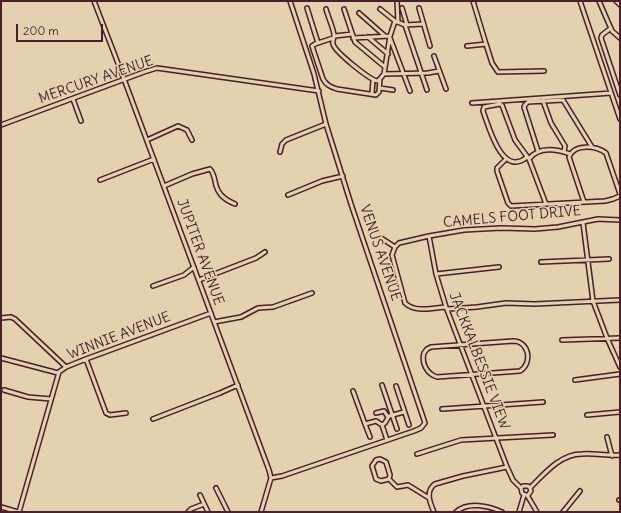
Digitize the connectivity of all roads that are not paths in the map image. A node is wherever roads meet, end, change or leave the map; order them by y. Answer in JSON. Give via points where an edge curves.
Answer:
{"nodes":[{"id":1,"x":95,"y":1,"type":"edge"},
{"id":2,"x":290,"y":1,"type":"edge"},
{"id":3,"x":397,"y":1,"type":"edge"},
{"id":4,"x":473,"y":1,"type":"edge"},
{"id":5,"x":580,"y":1,"type":"edge"},
{"id":6,"x":599,"y":1,"type":"edge"},
{"id":7,"x":616,"y":1,"type":"edge"},
{"id":8,"x":620,"y":5,"type":"edge"},
{"id":9,"x":307,"y":8,"type":"dead end"},
{"id":10,"x":402,"y":8,"type":"dead end"},
{"id":11,"x":419,"y":8,"type":"dead end"},
{"id":12,"x":326,"y":9,"type":"dead end"},
{"id":13,"x":344,"y":9,"type":"dead end"},
{"id":14,"x":380,"y":9,"type":"dead end"},
{"id":15,"x":359,"y":13,"type":"dead end"},
{"id":16,"x":396,"y":21,"type":"junction"},
{"id":17,"x":423,"y":24,"type":"junction"},
{"id":18,"x":406,"y":25,"type":"junction"},
{"id":19,"x":611,"y":28,"type":"junction"},
{"id":20,"x":352,"y":36,"type":"junction"},
{"id":21,"x":385,"y":36,"type":"junction"},
{"id":22,"x":334,"y":37,"type":"junction"},
{"id":23,"x":368,"y":37,"type":"junction"},
{"id":24,"x":390,"y":37,"type":"junction"},
{"id":25,"x":620,"y":38,"type":"edge"},
{"id":26,"x":318,"y":43,"type":"junction"},
{"id":27,"x":486,"y":44,"type":"junction"},
{"id":28,"x":430,"y":46,"type":"dead end"},
{"id":29,"x":467,"y":46,"type":"dead end"},
{"id":30,"x":388,"y":54,"type":"junction"},
{"id":31,"x":434,"y":56,"type":"dead end"},
{"id":32,"x":385,"y":67,"type":"junction"},
{"id":33,"x":440,"y":71,"type":"junction"},
{"id":34,"x":544,"y":71,"type":"dead end"},
{"id":35,"x":421,"y":73,"type":"junction"},
{"id":36,"x":384,"y":74,"type":"junction"},
{"id":37,"x":404,"y":74,"type":"junction"},
{"id":38,"x":124,"y":79,"type":"junction"},
{"id":39,"x":380,"y":79,"type":"junction"},
{"id":40,"x":373,"y":80,"type":"junction"},
{"id":41,"x":380,"y":88,"type":"junction"},
{"id":42,"x":446,"y":89,"type":"dead end"},
{"id":43,"x":393,"y":90,"type":"dead end"},
{"id":44,"x":427,"y":90,"type":"dead end"},
{"id":45,"x":319,"y":91,"type":"junction"},
{"id":46,"x":410,"y":91,"type":"dead end"},
{"id":47,"x":611,"y":93,"type":"junction"},
{"id":48,"x":372,"y":94,"type":"junction"},
{"id":49,"x":620,"y":95,"type":"edge"},
{"id":50,"x":74,"y":99,"type":"junction"},
{"id":51,"x":543,"y":101,"type":"junction"},
{"id":52,"x":472,"y":103,"type":"dead end"},
{"id":53,"x":620,"y":119,"type":"edge"},
{"id":54,"x":81,"y":121,"type":"dead end"},
{"id":55,"x":326,"y":124,"type":"junction"},
{"id":56,"x":1,"y":125,"type":"edge"},
{"id":57,"x":147,"y":140,"type":"junction"},
{"id":58,"x":192,"y":140,"type":"dead end"},
{"id":59,"x":592,"y":147,"type":"junction"},
{"id":60,"x":538,"y":151,"type":"junction"},
{"id":61,"x":280,"y":152,"type":"dead end"},
{"id":62,"x":564,"y":152,"type":"junction"},
{"id":63,"x":570,"y":154,"type":"junction"},
{"id":64,"x":528,"y":158,"type":"junction"},
{"id":65,"x":154,"y":159,"type":"junction"},
{"id":66,"x":506,"y":160,"type":"junction"},
{"id":67,"x":343,"y":176,"type":"junction"},
{"id":68,"x":100,"y":180,"type":"dead end"},
{"id":69,"x":164,"y":186,"type":"junction"},
{"id":70,"x":620,"y":195,"type":"edge"},
{"id":71,"x":288,"y":196,"type":"dead end"},
{"id":72,"x":584,"y":202,"type":"junction"},
{"id":73,"x":235,"y":204,"type":"dead end"},
{"id":74,"x":546,"y":204,"type":"junction"},
{"id":75,"x":620,"y":220,"type":"edge"},
{"id":76,"x":583,"y":223,"type":"junction"},
{"id":77,"x":429,"y":236,"type":"junction"},
{"id":78,"x":381,"y":238,"type":"dead end"},
{"id":79,"x":395,"y":247,"type":"junction"},
{"id":80,"x":265,"y":252,"type":"dead end"},
{"id":81,"x":588,"y":259,"type":"junction"},
{"id":82,"x":610,"y":259,"type":"dead end"},
{"id":83,"x":541,"y":262,"type":"dead end"},
{"id":84,"x":194,"y":267,"type":"junction"},
{"id":85,"x":499,"y":267,"type":"dead end"},
{"id":86,"x":436,"y":274,"type":"junction"},
{"id":87,"x":199,"y":280,"type":"junction"},
{"id":88,"x":153,"y":286,"type":"dead end"},
{"id":89,"x":312,"y":293,"type":"dead end"},
{"id":90,"x":620,"y":300,"type":"edge"},
{"id":91,"x":594,"y":301,"type":"junction"},
{"id":92,"x":447,"y":308,"type":"junction"},
{"id":93,"x":211,"y":313,"type":"junction"},
{"id":94,"x":1,"y":318,"type":"edge"},
{"id":95,"x":214,"y":322,"type":"junction"},
{"id":96,"x":606,"y":338,"type":"junction"},
{"id":97,"x":620,"y":338,"type":"edge"},
{"id":98,"x":562,"y":340,"type":"dead end"},
{"id":99,"x":462,"y":346,"type":"junction"},
{"id":100,"x":1,"y":358,"type":"edge"},
{"id":101,"x":86,"y":359,"type":"junction"},
{"id":102,"x":66,"y":367,"type":"junction"},
{"id":103,"x":620,"y":367,"type":"edge"},
{"id":104,"x":58,"y":373,"type":"junction"},
{"id":105,"x":472,"y":374,"type":"junction"},
{"id":106,"x":620,"y":374,"type":"edge"},
{"id":107,"x":574,"y":380,"type":"dead end"},
{"id":108,"x":238,"y":385,"type":"junction"},
{"id":109,"x":382,"y":385,"type":"dead end"},
{"id":110,"x":396,"y":386,"type":"dead end"},
{"id":111,"x":4,"y":390,"type":"dead end"},
{"id":112,"x":353,"y":391,"type":"dead end"},
{"id":113,"x":51,"y":400,"type":"junction"},
{"id":114,"x":543,"y":402,"type":"dead end"},
{"id":115,"x":484,"y":406,"type":"junction"},
{"id":116,"x":442,"y":409,"type":"dead end"},
{"id":117,"x":404,"y":412,"type":"junction"},
{"id":118,"x":620,"y":412,"type":"edge"},
{"id":119,"x":126,"y":413,"type":"dead end"},
{"id":120,"x":376,"y":413,"type":"dead end"},
{"id":121,"x":392,"y":415,"type":"junction"},
{"id":122,"x":587,"y":415,"type":"dead end"},
{"id":123,"x":388,"y":417,"type":"junction"},
{"id":124,"x":153,"y":419,"type":"dead end"},
{"id":125,"x":365,"y":424,"type":"junction"},
{"id":126,"x":382,"y":425,"type":"junction"},
{"id":127,"x":409,"y":425,"type":"dead end"},
{"id":128,"x":397,"y":429,"type":"dead end"},
{"id":129,"x":553,"y":435,"type":"dead end"},
{"id":130,"x":607,"y":436,"type":"dead end"},
{"id":131,"x":370,"y":437,"type":"dead end"},
{"id":132,"x":496,"y":438,"type":"junction"},
{"id":133,"x":386,"y":440,"type":"junction"},
{"id":134,"x":417,"y":454,"type":"dead end"},
{"id":135,"x":620,"y":455,"type":"edge"},
{"id":136,"x":612,"y":456,"type":"junction"},
{"id":137,"x":507,"y":467,"type":"junction"},
{"id":138,"x":272,"y":478,"type":"junction"},
{"id":139,"x":389,"y":479,"type":"junction"},
{"id":140,"x":216,"y":488,"type":"dead end"},
{"id":141,"x":521,"y":488,"type":"junction"},
{"id":142,"x":530,"y":488,"type":"junction"},
{"id":143,"x":580,"y":491,"type":"dead end"},
{"id":144,"x":200,"y":495,"type":"dead end"},
{"id":145,"x":525,"y":495,"type":"junction"},
{"id":146,"x":429,"y":498,"type":"junction"},
{"id":147,"x":204,"y":504,"type":"junction"},
{"id":148,"x":1,"y":507,"type":"edge"},
{"id":149,"x":19,"y":512,"type":"edge"},
{"id":150,"x":188,"y":512,"type":"edge"},
{"id":151,"x":208,"y":512,"type":"edge"},
{"id":152,"x":228,"y":512,"type":"edge"},
{"id":153,"x":261,"y":512,"type":"edge"},
{"id":154,"x":434,"y":512,"type":"edge"},
{"id":155,"x":456,"y":512,"type":"edge"},
{"id":156,"x":502,"y":512,"type":"edge"},
{"id":157,"x":519,"y":512,"type":"edge"},
{"id":158,"x":537,"y":512,"type":"edge"},
{"id":159,"x":563,"y":512,"type":"edge"}],
"edges":[{"from":1,"to":38,"type":"street","name":"JUPITER AVENUE"},
{"from":2,"to":45,"type":"street","name":"VENUS AVENUE"},
{"from":3,"to":16,"type":"street"},
{"from":4,"to":27,"type":"street"},
{"from":5,"to":47,"type":"street"},
{"from":6,"to":19,"type":"street"},
{"from":7,"to":8,"type":"street"},
{"from":9,"to":26,"type":"street"},
{"from":10,"to":18,"type":"street"},
{"from":11,"to":17,"type":"street"},
{"from":12,"to":22,"type":"street"},
{"from":13,"to":20,"type":"street"},
{"from":14,"to":16,"type":"street"},
{"from":15,"to":21,"type":"street"},
{"from":16,"to":18,"type":"street"},
{"from":16,"to":24,"type":"street"},
{"from":17,"to":18,"type":"street"},
{"from":17,"to":28,"type":"street"},
{"from":18,"to":35,"type":"street"},
{"from":19,"to":25,"type":"street"},
{"from":19,"to":49,"type":"street","via":[[601,38]]},
{"from":20,"to":22,"type":"street"},
{"from":20,"to":23,"type":"street"},
{"from":20,"to":32,"type":"street","via":[[359,46]]},
{"from":21,"to":23,"type":"street"},
{"from":21,"to":24,"type":"street"},
{"from":22,"to":26,"type":"street"},
{"from":22,"to":40,"type":"street","via":[[333,45],[336,49]]},
{"from":23,"to":30,"type":"street"},
{"from":24,"to":30,"type":"street"},
{"from":24,"to":37,"type":"street"},
{"from":26,"to":48,"type":"street","via":[[312,47],[326,83],[332,88]]},
{"from":27,"to":29,"type":"street"},
{"from":27,"to":34,"type":"street","via":[[498,72]]},
{"from":30,"to":32,"type":"street"},
{"from":31,"to":33,"type":"street"},
{"from":32,"to":36,"type":"street"},
{"from":33,"to":35,"type":"street"},
{"from":33,"to":42,"type":"street"},
{"from":35,"to":37,"type":"street"},
{"from":35,"to":44,"type":"street"},
{"from":36,"to":37,"type":"street"},
{"from":36,"to":39,"type":"street"},
{"from":37,"to":46,"type":"street"},
{"from":38,"to":45,"type":"street","name":"MERCURY AVENUE","via":[[153,69],[165,68]]},
{"from":38,"to":50,"type":"street","name":"MERCURY AVENUE"},
{"from":38,"to":57,"type":"street","name":"JUPITER AVENUE"},
{"from":39,"to":40,"type":"street"},
{"from":39,"to":41,"type":"street"},
{"from":40,"to":48,"type":"street"},
{"from":41,"to":43,"type":"street"},
{"from":41,"to":48,"type":"street","via":[[378,94]]},
{"from":45,"to":55,"type":"street","name":"VENUS AVENUE"},
{"from":47,"to":52,"type":"street"},
{"from":47,"to":53,"type":"street"},
{"from":50,"to":54,"type":"street"},
{"from":50,"to":56,"type":"street","name":"MERCURY AVENUE"},
{"from":51,"to":59,"type":"street","via":[[564,101]]},
{"from":51,"to":60,"type":"street","via":[[528,102],[524,106]]},
{"from":51,"to":62,"type":"street","via":[[550,123],[565,146]]},
{"from":55,"to":61,"type":"street","via":[[286,140]]},
{"from":55,"to":67,"type":"street","name":"VENUS AVENUE"},
{"from":57,"to":58,"type":"street","via":[[178,126],[187,130]]},
{"from":57,"to":65,"type":"street","name":"JUPITER AVENUE"},
{"from":59,"to":63,"type":"street","via":[[578,148]]},
{"from":59,"to":70,"type":"street","via":[[608,154]]},
{"from":60,"to":62,"type":"street"},
{"from":60,"to":64,"type":"street"},
{"from":62,"to":63,"type":"street"},
{"from":63,"to":72,"type":"street"},
{"from":64,"to":66,"type":"street","via":[[517,162]]},
{"from":64,"to":66,"type":"street","via":[[515,140],[503,106],[486,106],[483,111]]},
{"from":64,"to":74,"type":"street"},
{"from":65,"to":68,"type":"street"},
{"from":65,"to":69,"type":"street","name":"JUPITER AVENUE"},
{"from":66,"to":74,"type":"street","via":[[497,171],[509,204]]},
{"from":67,"to":71,"type":"street","via":[[322,181]]},
{"from":67,"to":133,"type":"street","name":"VENUS AVENUE","via":[[425,420],[421,428]]},
{"from":69,"to":73,"type":"street","via":[[210,169],[220,194]]},
{"from":69,"to":84,"type":"street","name":"JUPITER AVENUE"},
{"from":70,"to":72,"type":"street","via":[[611,200]]},
{"from":72,"to":74,"type":"street"},
{"from":75,"to":76,"type":"street","name":"CAMELS FOOT DRIVE"},
{"from":76,"to":77,"type":"street","name":"CAMELS FOOT DRIVE","via":[[535,229],[464,230]]},
{"from":76,"to":81,"type":"street"},
{"from":77,"to":79,"type":"street","name":"CAMELS FOOT DRIVE","via":[[404,241]]},
{"from":77,"to":86,"type":"street","name":"JACKKALBESSIE VIEW"},
{"from":78,"to":79,"type":"street"},
{"from":79,"to":92,"type":"street","via":[[392,257],[405,303],[417,309]]},
{"from":80,"to":87,"type":"street","via":[[256,258]]},
{"from":81,"to":82,"type":"street"},
{"from":81,"to":83,"type":"street"},
{"from":81,"to":91,"type":"street"},
{"from":84,"to":87,"type":"street","name":"JUPITER AVENUE"},
{"from":84,"to":88,"type":"street","via":[[182,275]]},
{"from":85,"to":86,"type":"street"},
{"from":86,"to":92,"type":"street","name":"JACKKALBESSIE VIEW"},
{"from":87,"to":93,"type":"street","name":"JUPITER AVENUE"},
{"from":89,"to":95,"type":"street","via":[[273,307],[258,308],[241,317]]},
{"from":90,"to":91,"type":"street"},
{"from":91,"to":92,"type":"street","via":[[506,303]]},
{"from":91,"to":96,"type":"street"},
{"from":92,"to":99,"type":"street","name":"JACKKALBESSIE VIEW"},
{"from":93,"to":95,"type":"street","name":"JUPITER AVENUE"},
{"from":93,"to":101,"type":"street","name":"WINNIE AVENUE"},
{"from":94,"to":102,"type":"street","via":[[15,319]]},
{"from":95,"to":108,"type":"street","name":"JUPITER AVENUE"},
{"from":96,"to":97,"type":"street"},
{"from":96,"to":98,"type":"street"},
{"from":96,"to":103,"type":"street"},
{"from":99,"to":105,"type":"street","name":"JACKKALBESSIE VIEW"},
{"from":99,"to":105,"type":"street","via":[[427,349],[423,355],[424,365],[437,377]]},
{"from":99,"to":105,"type":"street","via":[[516,341],[523,345],[527,352],[527,364],[520,371]]},
{"from":100,"to":104,"type":"street"},
{"from":101,"to":102,"type":"street","name":"WINNIE AVENUE"},
{"from":101,"to":119,"type":"street","via":[[105,412],[110,415]]},
{"from":102,"to":104,"type":"street","name":"WINNIE AVENUE"},
{"from":104,"to":113,"type":"street","name":"WINNIE AVENUE"},
{"from":105,"to":115,"type":"street","name":"JACKKALBESSIE VIEW"},
{"from":106,"to":107,"type":"street"},
{"from":108,"to":124,"type":"street"},
{"from":108,"to":138,"type":"street","name":"JUPITER AVENUE"},
{"from":109,"to":121,"type":"street"},
{"from":110,"to":117,"type":"street"},
{"from":111,"to":113,"type":"street"},
{"from":112,"to":125,"type":"street"},
{"from":113,"to":149,"type":"street","name":"WINNIE AVENUE"},
{"from":114,"to":115,"type":"street"},
{"from":115,"to":116,"type":"street"},
{"from":115,"to":132,"type":"street","name":"JACKKALBESSIE VIEW"},
{"from":117,"to":121,"type":"street"},
{"from":117,"to":127,"type":"street"},
{"from":118,"to":122,"type":"street"},
{"from":120,"to":123,"type":"street","via":[[384,411]]},
{"from":121,"to":123,"type":"street"},
{"from":121,"to":128,"type":"street"},
{"from":123,"to":126,"type":"street"},
{"from":125,"to":126,"type":"street","via":[[376,421]]},
{"from":125,"to":131,"type":"street"},
{"from":126,"to":133,"type":"street"},
{"from":129,"to":132,"type":"street"},
{"from":130,"to":136,"type":"street"},
{"from":132,"to":134,"type":"street","via":[[456,440]]},
{"from":132,"to":137,"type":"street","name":"JACKKALBESSIE VIEW"},
{"from":133,"to":138,"type":"street"},
{"from":135,"to":136,"type":"street"},
{"from":136,"to":142,"type":"street","via":[[571,456],[551,468]]},
{"from":137,"to":141,"type":"street","name":"JACKKALBESSIE VIEW"},
{"from":137,"to":146,"type":"street","via":[[438,483],[431,486]]},
{"from":138,"to":153,"type":"street"},
{"from":139,"to":139,"type":"street","via":[[380,481],[376,478],[372,466],[376,460],[386,462]]},
{"from":139,"to":146,"type":"street","via":[[397,487],[408,485]]},
{"from":140,"to":152,"type":"street"},
{"from":141,"to":142,"type":"street","via":[[525,485]]},
{"from":141,"to":145,"type":"street"},
{"from":142,"to":145,"type":"street","via":[[530,492]]},
{"from":143,"to":159,"type":"street"},
{"from":144,"to":147,"type":"street"},
{"from":145,"to":157,"type":"street"},
{"from":145,"to":158,"type":"street"},
{"from":146,"to":154,"type":"street"},
{"from":147,"to":150,"type":"street"},
{"from":147,"to":151,"type":"street"},
{"from":148,"to":149,"type":"street"},
{"from":155,"to":156,"type":"street","via":[[463,507],[474,506]]}]}
